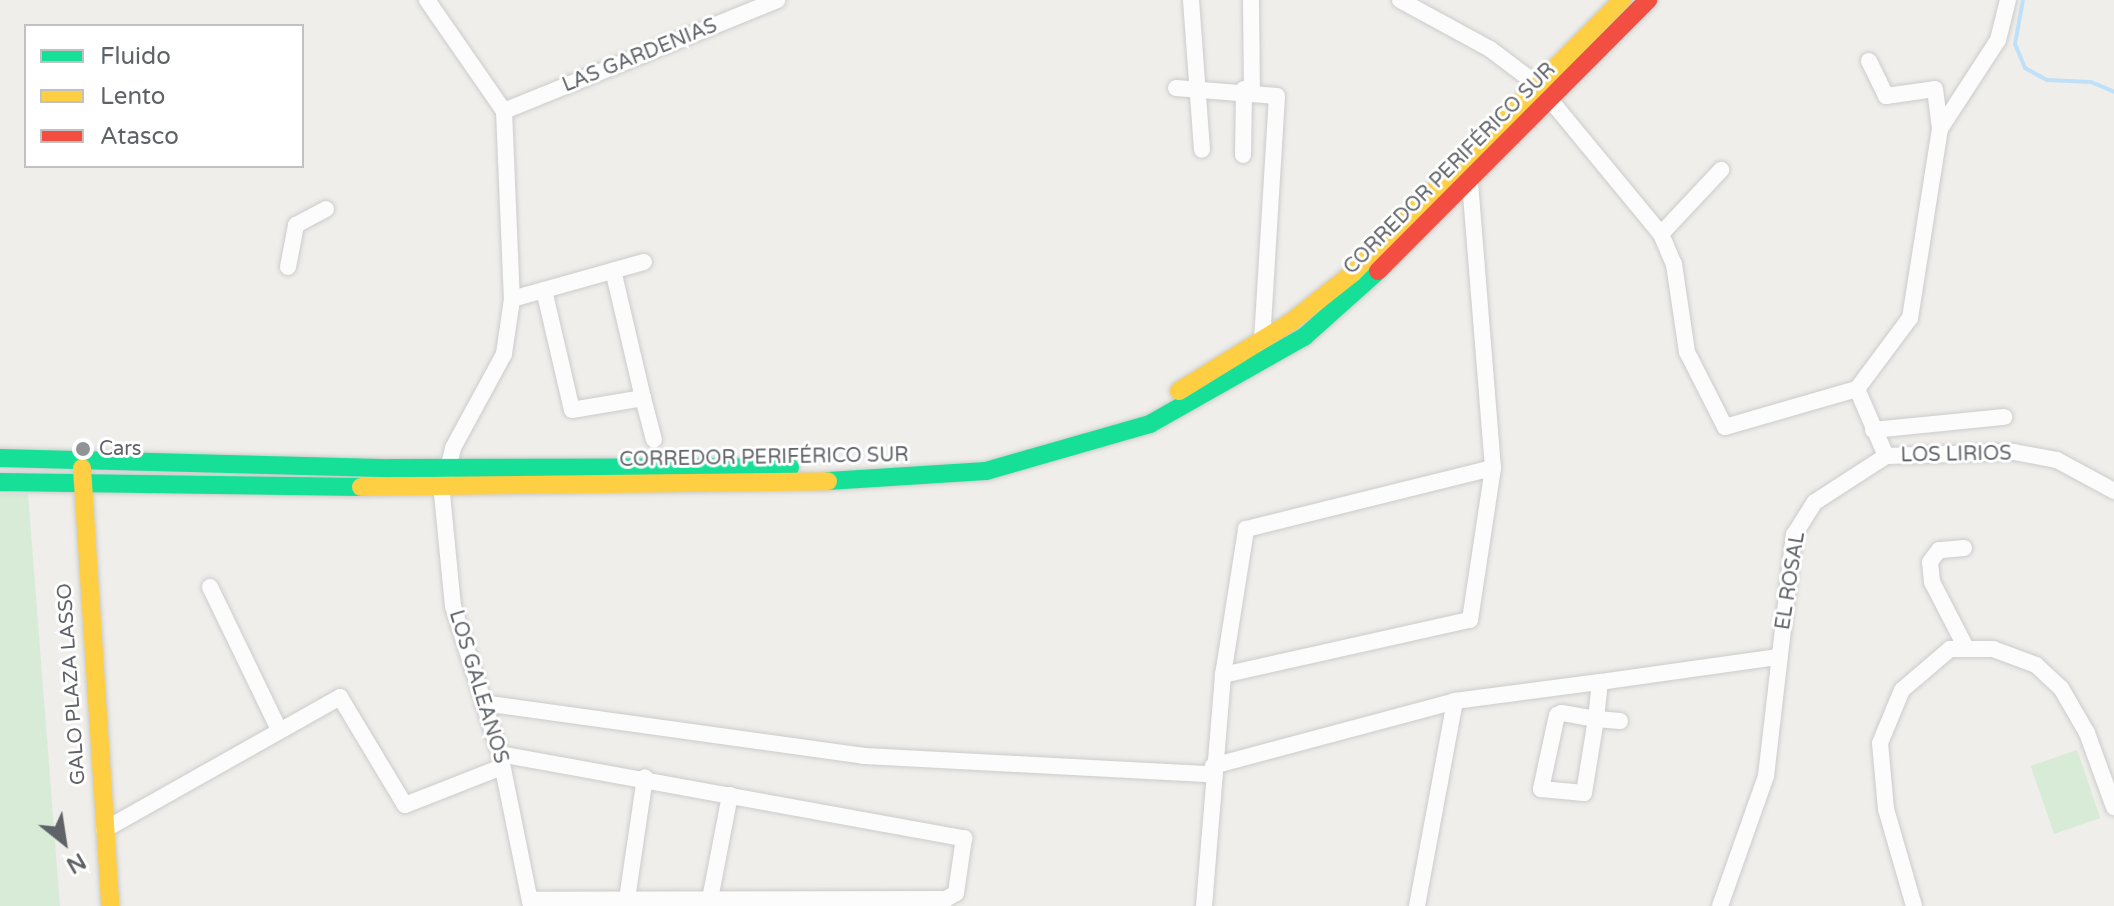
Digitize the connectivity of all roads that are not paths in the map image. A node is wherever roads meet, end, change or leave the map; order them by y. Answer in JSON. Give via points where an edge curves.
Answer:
{"nodes":[{"id":1,"x":427,"y":0,"type":"edge"},
{"id":2,"x":777,"y":0,"type":"edge"},
{"id":3,"x":1191,"y":0,"type":"edge"},
{"id":4,"x":1251,"y":0,"type":"edge"},
{"id":5,"x":1400,"y":0,"type":"edge"},
{"id":6,"x":1622,"y":0,"type":"edge"},
{"id":7,"x":1648,"y":0,"type":"edge"},
{"id":8,"x":2008,"y":0,"type":"edge"},
{"id":9,"x":1869,"y":61,"type":"dead end"},
{"id":10,"x":1538,"y":85,"type":"junction"},
{"id":11,"x":1198,"y":86,"type":"junction"},
{"id":12,"x":1176,"y":88,"type":"dead end"},
{"id":13,"x":1248,"y":90,"type":"junction"},
{"id":14,"x":1549,"y":103,"type":"junction"},
{"id":15,"x":504,"y":111,"type":"junction"},
{"id":16,"x":1940,"y":129,"type":"junction"},
{"id":17,"x":1202,"y":150,"type":"dead end"},
{"id":18,"x":1243,"y":155,"type":"dead end"},
{"id":19,"x":1721,"y":170,"type":"dead end"},
{"id":20,"x":1470,"y":185,"type":"junction"},
{"id":21,"x":326,"y":209,"type":"dead end"},
{"id":22,"x":1661,"y":234,"type":"junction"},
{"id":23,"x":644,"y":262,"type":"dead end"},
{"id":24,"x":288,"y":267,"type":"dead end"},
{"id":25,"x":613,"y":270,"type":"junction"},
{"id":26,"x":544,"y":290,"type":"junction"},
{"id":27,"x":512,"y":299,"type":"junction"},
{"id":28,"x":1262,"y":341,"type":"junction"},
{"id":29,"x":1857,"y":389,"type":"junction"},
{"id":30,"x":643,"y":398,"type":"junction"},
{"id":31,"x":2004,"y":417,"type":"dead end"},
{"id":32,"x":1873,"y":430,"type":"junction"},
{"id":33,"x":654,"y":440,"type":"dead end"},
{"id":34,"x":1886,"y":456,"type":"junction"},
{"id":35,"x":0,"y":458,"type":"edge"},
{"id":36,"x":81,"y":460,"type":"junction"},
{"id":37,"x":449,"y":467,"type":"junction"},
{"id":38,"x":1493,"y":468,"type":"junction"},
{"id":39,"x":0,"y":482,"type":"edge"},
{"id":40,"x":82,"y":483,"type":"junction"},
{"id":41,"x":443,"y":487,"type":"junction"},
{"id":42,"x":2114,"y":491,"type":"edge"},
{"id":43,"x":1964,"y":548,"type":"dead end"},
{"id":44,"x":210,"y":587,"type":"dead end"},
{"id":45,"x":1966,"y":648,"type":"junction"},
{"id":46,"x":1779,"y":657,"type":"junction"},
{"id":47,"x":1223,"y":675,"type":"junction"},
{"id":48,"x":1600,"y":682,"type":"junction"},
{"id":49,"x":1455,"y":701,"type":"junction"},
{"id":50,"x":483,"y":703,"type":"junction"},
{"id":51,"x":1596,"y":719,"type":"junction"},
{"id":52,"x":1620,"y":721,"type":"dead end"},
{"id":53,"x":279,"y":730,"type":"junction"},
{"id":54,"x":501,"y":761,"type":"junction"},
{"id":55,"x":1213,"y":770,"type":"junction"},
{"id":56,"x":645,"y":777,"type":"junction"},
{"id":57,"x":730,"y":795,"type":"junction"},
{"id":58,"x":2114,"y":807,"type":"edge"},
{"id":59,"x":104,"y":830,"type":"junction"},
{"id":60,"x":627,"y":899,"type":"junction"},
{"id":61,"x":710,"y":899,"type":"junction"},
{"id":62,"x":531,"y":903,"type":"edge"},
{"id":63,"x":110,"y":906,"type":"edge"},
{"id":64,"x":1204,"y":906,"type":"edge"},
{"id":65,"x":1417,"y":906,"type":"edge"},
{"id":66,"x":1720,"y":906,"type":"edge"},
{"id":67,"x":1914,"y":906,"type":"edge"}],
"edges":[{"from":1,"to":15,"type":"street"},
{"from":2,"to":15,"type":"street","name":"LAS GARDENIAS"},
{"from":3,"to":11,"type":"street"},
{"from":4,"to":13,"type":"street"},
{"from":5,"to":10,"type":"street","via":[[1490,49]]},
{"from":6,"to":10,"type":"main road","name":"CORREDOR PERIFÉRICO SUR"},
{"from":7,"to":14,"type":"main road","name":"CORREDOR PERIFÉRICO SUR"},
{"from":8,"to":16,"type":"street","via":[[1998,40]]},
{"from":9,"to":16,"type":"street","via":[[1886,96],[1935,89]]},
{"from":10,"to":14,"type":"street"},
{"from":10,"to":28,"type":"main road","name":"CORREDOR PERIFÉRICO SUR","via":[[1353,273]]},
{"from":11,"to":12,"type":"street"},
{"from":11,"to":13,"type":"street"},
{"from":11,"to":17,"type":"street"},
{"from":13,"to":18,"type":"street"},
{"from":13,"to":28,"type":"street","via":[[1271,92],[1279,103]]},
{"from":14,"to":20,"type":"main road","name":"CORREDOR PERIFÉRICO SUR"},
{"from":14,"to":22,"type":"street"},
{"from":15,"to":27,"type":"street","name":"LOS GALEANOS"},
{"from":16,"to":29,"type":"street","via":[[1910,318]]},
{"from":19,"to":22,"type":"street"},
{"from":20,"to":38,"type":"street"},
{"from":20,"to":41,"type":"main road","name":"CORREDOR PERIFÉRICO SUR","via":[[1304,337],[1150,424],[1079,447],[986,471],[890,481]]},
{"from":21,"to":24,"type":"street","via":[[296,225]]},
{"from":22,"to":29,"type":"street","via":[[1674,264],[1687,352],[1725,427]]},
{"from":23,"to":25,"type":"street"},
{"from":25,"to":26,"type":"street"},
{"from":25,"to":30,"type":"street"},
{"from":26,"to":27,"type":"street"},
{"from":26,"to":30,"type":"street","via":[[572,410]]},
{"from":27,"to":37,"type":"street","name":"LOS GALEANOS","via":[[504,354]]},
{"from":28,"to":37,"type":"main road","name":"CORREDOR PERIFÉRICO SUR","via":[[1145,409],[983,456],[803,467]]},
{"from":29,"to":32,"type":"street"},
{"from":30,"to":33,"type":"street"},
{"from":31,"to":32,"type":"street"},
{"from":32,"to":34,"type":"street"},
{"from":34,"to":42,"type":"street","name":"LOS LIRIOS","via":[[2014,452],[2057,460]]},
{"from":34,"to":46,"type":"street","name":"EL ROSAL","via":[[1815,502],[1803,517],[1794,535]]},
{"from":35,"to":36,"type":"main road","name":"CORREDOR PERIFÉRICO SUR"},
{"from":36,"to":37,"type":"main road","name":"CORREDOR PERIFÉRICO SUR"},
{"from":36,"to":40,"type":"main road","name":"GALO PLAZA LASSO"},
{"from":37,"to":41,"type":"street","name":"LOS GALEANOS"},
{"from":38,"to":47,"type":"street","via":[[1246,529]]},
{"from":38,"to":47,"type":"street","via":[[1470,620]]},
{"from":39,"to":40,"type":"main road","name":"CORREDOR PERIFÉRICO SUR"},
{"from":40,"to":41,"type":"main road","name":"CORREDOR PERIFÉRICO SUR"},
{"from":40,"to":59,"type":"main road","name":"GALO PLAZA LASSO"},
{"from":41,"to":50,"type":"street","name":"LOS GALEANOS","via":[[453,606]]},
{"from":43,"to":45,"type":"street","via":[[1939,550],[1930,562],[1932,582]]},
{"from":44,"to":53,"type":"street"},
{"from":45,"to":58,"type":"street","via":[[1993,649],[2036,665],[2061,688],[2087,733]]},
{"from":45,"to":67,"type":"street","via":[[1950,649],[1902,690],[1880,743],[1886,809]]},
{"from":46,"to":48,"type":"street"},
{"from":46,"to":66,"type":"street","name":"EL ROSAL","via":[[1766,776]]},
{"from":47,"to":55,"type":"street"},
{"from":48,"to":49,"type":"street"},
{"from":48,"to":51,"type":"street"},
{"from":49,"to":55,"type":"street"},
{"from":49,"to":65,"type":"street"},
{"from":50,"to":54,"type":"street","name":"LOS GALEANOS"},
{"from":50,"to":55,"type":"street","via":[[863,756]]},
{"from":51,"to":51,"type":"street","via":[[1562,713],[1554,719],[1541,789],[1584,793]]},
{"from":51,"to":52,"type":"street"},
{"from":53,"to":54,"type":"street","via":[[346,698],[405,805]]},
{"from":53,"to":59,"type":"street"},
{"from":54,"to":56,"type":"street"},
{"from":54,"to":62,"type":"street","name":"LOS GALEANOS"},
{"from":55,"to":64,"type":"street"},
{"from":56,"to":57,"type":"street"},
{"from":56,"to":60,"type":"street"},
{"from":57,"to":61,"type":"street"},
{"from":57,"to":61,"type":"street","via":[[962,834],[956,893],[946,899]]},
{"from":59,"to":63,"type":"main road","name":"GALO PLAZA LASSO"},
{"from":60,"to":61,"type":"street"},
{"from":60,"to":62,"type":"street"}]}
